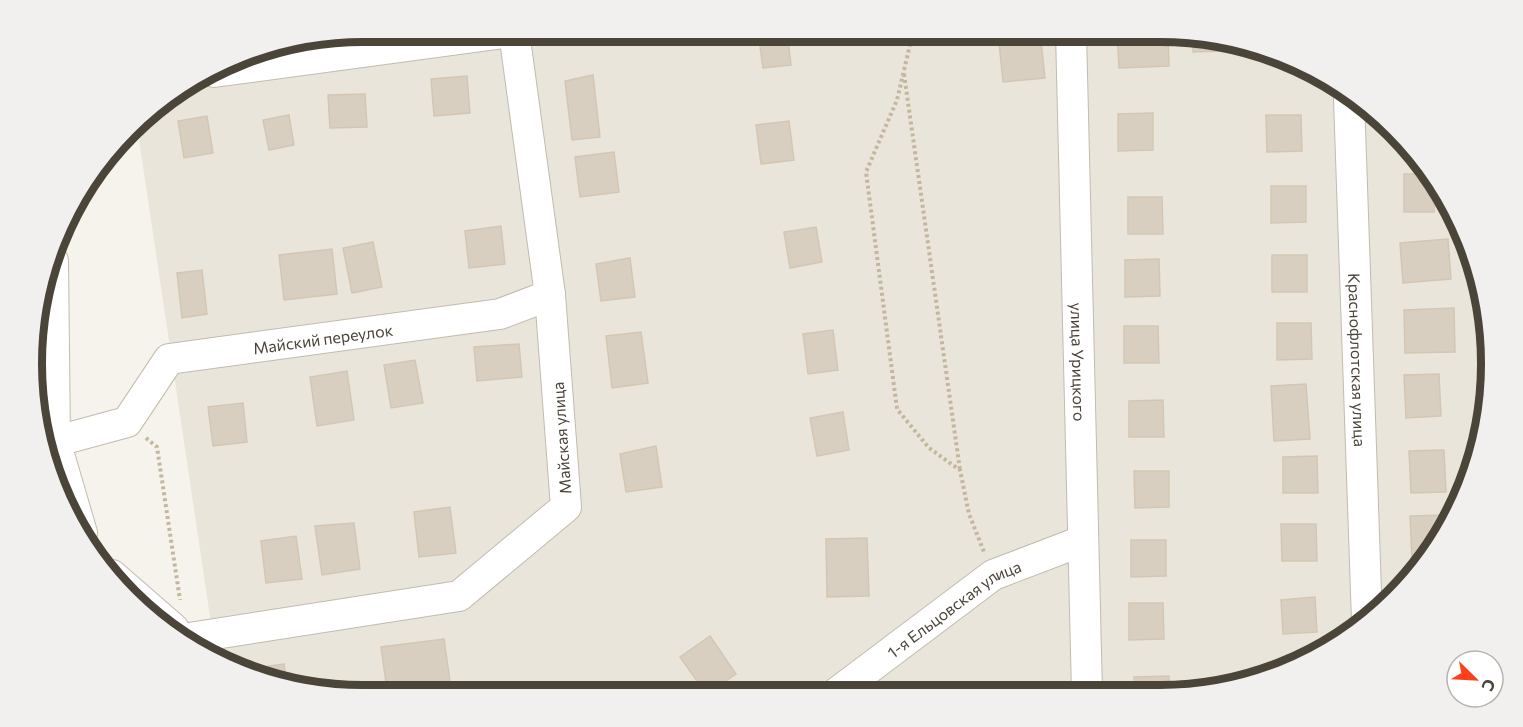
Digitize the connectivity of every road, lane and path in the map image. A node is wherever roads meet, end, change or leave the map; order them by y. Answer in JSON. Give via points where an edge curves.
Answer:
{"nodes":[{"id":1,"x":438,"y":42,"type":"edge"},
{"id":2,"x":513,"y":42,"type":"edge"},
{"id":3,"x":911,"y":42,"type":"edge"},
{"id":4,"x":1071,"y":42,"type":"edge"},
{"id":5,"x":233,"y":70,"type":"edge"},
{"id":6,"x":904,"y":70,"type":"junction"},
{"id":7,"x":1349,"y":104,"type":"edge"},
{"id":8,"x":53,"y":281,"type":"edge"},
{"id":9,"x":550,"y":295,"type":"junction"},
{"id":10,"x":127,"y":422,"type":"junction"},
{"id":11,"x":50,"y":435,"type":"edge"},
{"id":12,"x":52,"y":442,"type":"edge"},
{"id":13,"x":960,"y":470,"type":"junction"},
{"id":14,"x":1082,"y":541,"type":"junction"},
{"id":15,"x":993,"y":575,"type":"junction"},
{"id":16,"x":132,"y":587,"type":"edge"},
{"id":17,"x":1367,"y":609,"type":"edge"},
{"id":18,"x":177,"y":615,"type":"edge"},
{"id":19,"x":195,"y":637,"type":"edge"},
{"id":20,"x":856,"y":685,"type":"edge"},
{"id":21,"x":1087,"y":685,"type":"edge"}],
"edges":[{"from":1,"to":5,"type":"street"},
{"from":2,"to":9,"type":"street","name":"Майская улица"},
{"from":3,"to":6,"type":"path"},
{"from":4,"to":14,"type":"street","name":"улица Урицкого"},
{"from":6,"to":13,"type":"path"},
{"from":6,"to":13,"type":"path","via":[[897,100],[866,172],[897,409],[929,448]]},
{"from":7,"to":17,"type":"street","name":"Краснофлотская улица"},
{"from":8,"to":11,"type":"street"},
{"from":9,"to":10,"type":"street","name":"Майский переулок","via":[[500,314],[169,359]]},
{"from":9,"to":19,"type":"street","name":"Майская улица","via":[[566,507],[459,596]]},
{"from":10,"to":12,"type":"street"},
{"from":10,"to":18,"type":"path","via":[[157,447]]},
{"from":13,"to":15,"type":"path","via":[[969,514]]},
{"from":14,"to":15,"type":"street","name":"1-я Ельцовская улица"},
{"from":14,"to":21,"type":"street","name":"улица Урицкого"},
{"from":15,"to":20,"type":"street","name":"1-я Ельцовская улица"},
{"from":16,"to":18,"type":"street"}]}
